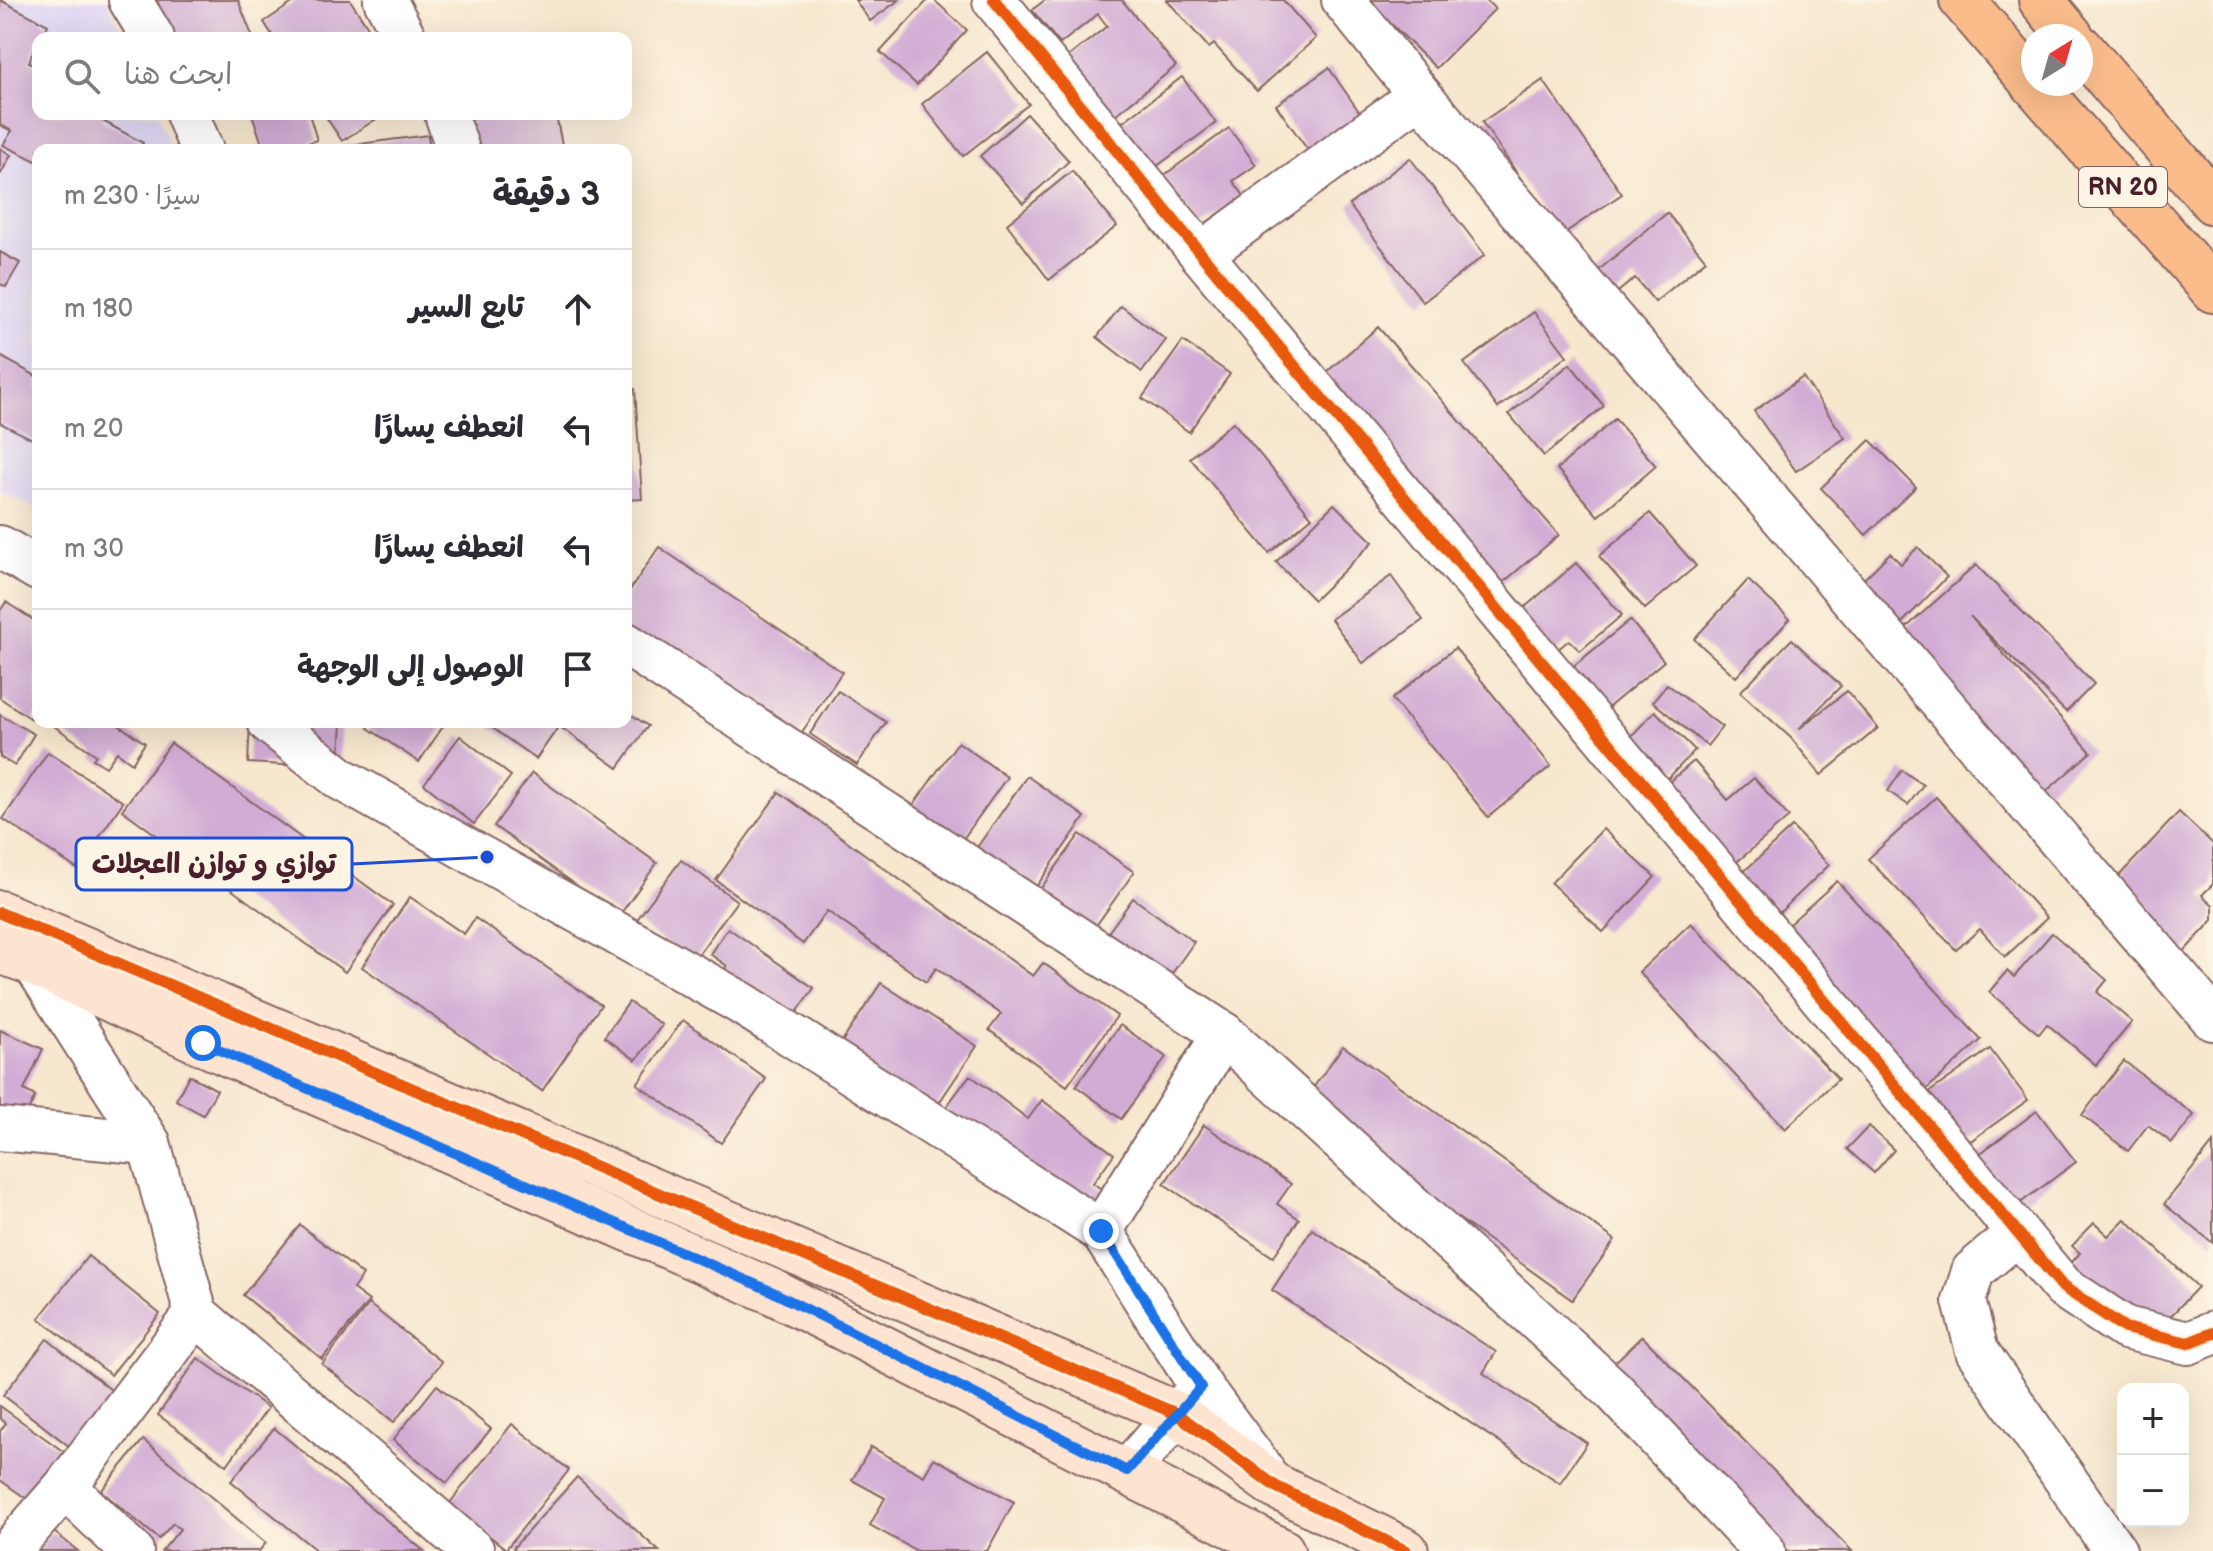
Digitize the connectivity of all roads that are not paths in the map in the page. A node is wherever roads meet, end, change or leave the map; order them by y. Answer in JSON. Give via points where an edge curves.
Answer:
{"nodes":[{"id":1,"x":130,"y":0,"type":"edge"},
{"id":2,"x":385,"y":0,"type":"edge"},
{"id":3,"x":994,"y":0,"type":"edge"},
{"id":4,"x":1343,"y":0,"type":"edge"},
{"id":5,"x":1962,"y":0,"type":"edge"},
{"id":6,"x":2041,"y":0,"type":"edge"},
{"id":7,"x":2061,"y":24,"type":"edge"},
{"id":8,"x":149,"y":32,"type":"edge"},
{"id":9,"x":402,"y":32,"type":"edge"},
{"id":10,"x":2093,"y":62,"type":"edge"},
{"id":11,"x":2021,"y":69,"type":"edge"},
{"id":12,"x":1420,"y":95,"type":"junction"},
{"id":13,"x":2044,"y":96,"type":"edge"},
{"id":14,"x":190,"y":120,"type":"edge"},
{"id":15,"x":448,"y":120,"type":"edge"},
{"id":16,"x":200,"y":144,"type":"edge"},
{"id":17,"x":456,"y":144,"type":"edge"},
{"id":18,"x":2213,"y":202,"type":"edge"},
{"id":19,"x":1201,"y":254,"type":"junction"},
{"id":20,"x":2213,"y":290,"type":"edge"},
{"id":21,"x":0,"y":547,"type":"edge"},
{"id":22,"x":32,"y":566,"type":"edge"},
{"id":23,"x":632,"y":648,"type":"edge"},
{"id":24,"x":277,"y":728,"type":"edge"},
{"id":25,"x":9,"y":935,"type":"edge"},
{"id":26,"x":2213,"y":1019,"type":"edge"},
{"id":27,"x":1224,"y":1034,"type":"junction"},
{"id":28,"x":0,"y":1129,"type":"edge"},
{"id":29,"x":149,"y":1143,"type":"junction"},
{"id":30,"x":1101,"y":1231,"type":"junction"},
{"id":31,"x":2018,"y":1233,"type":"junction"},
{"id":32,"x":196,"y":1314,"type":"junction"},
{"id":33,"x":2213,"y":1333,"type":"edge"},
{"id":34,"x":1189,"y":1400,"type":"junction"},
{"id":35,"x":1127,"y":1471,"type":"junction"},
{"id":36,"x":65,"y":1487,"type":"junction"},
{"id":37,"x":469,"y":1550,"type":"edge"},
{"id":38,"x":9,"y":1551,"type":"edge"},
{"id":39,"x":132,"y":1551,"type":"edge"},
{"id":40,"x":1282,"y":1551,"type":"edge"},
{"id":41,"x":1406,"y":1551,"type":"edge"},
{"id":42,"x":1764,"y":1551,"type":"edge"},
{"id":43,"x":2115,"y":1551,"type":"edge"}],
"edges":[{"from":1,"to":8,"type":"street"},
{"from":2,"to":9,"type":"street"},
{"from":3,"to":19,"type":"street"},
{"from":4,"to":12,"type":"street"},
{"from":5,"to":11,"type":"highway","number":"RN 20"},
{"from":6,"to":7,"type":"highway"},
{"from":10,"to":18,"type":"highway","number":"RN 20"},
{"from":12,"to":19,"type":"street"},
{"from":12,"to":26,"type":"street"},
{"from":13,"to":20,"type":"highway","number":"RN 20"},
{"from":14,"to":16,"type":"street"},
{"from":15,"to":17,"type":"street"},
{"from":19,"to":31,"type":"street"},
{"from":21,"to":22,"type":"street"},
{"from":23,"to":27,"type":"street"},
{"from":24,"to":30,"type":"street","via":[[341,779],[741,1003]]},
{"from":25,"to":29,"type":"street"},
{"from":25,"to":34,"type":"street"},
{"from":25,"to":35,"type":"street","via":[[203,1043],[771,1291]]},
{"from":27,"to":30,"type":"street"},
{"from":27,"to":42,"type":"street","via":[[1613,1390]]},
{"from":28,"to":29,"type":"street"},
{"from":29,"to":32,"type":"street"},
{"from":30,"to":34,"type":"street"},
{"from":31,"to":33,"type":"street","via":[[2063,1287],[2125,1328],[2188,1343]]},
{"from":31,"to":43,"type":"street","via":[[1973,1271],[1964,1301],[1977,1351]]},
{"from":32,"to":36,"type":"street"},
{"from":32,"to":37,"type":"street"},
{"from":34,"to":35,"type":"street"},
{"from":34,"to":41,"type":"street","via":[[1275,1486]]},
{"from":35,"to":40,"type":"street"},
{"from":36,"to":38,"type":"street"},
{"from":36,"to":39,"type":"street"}]}
